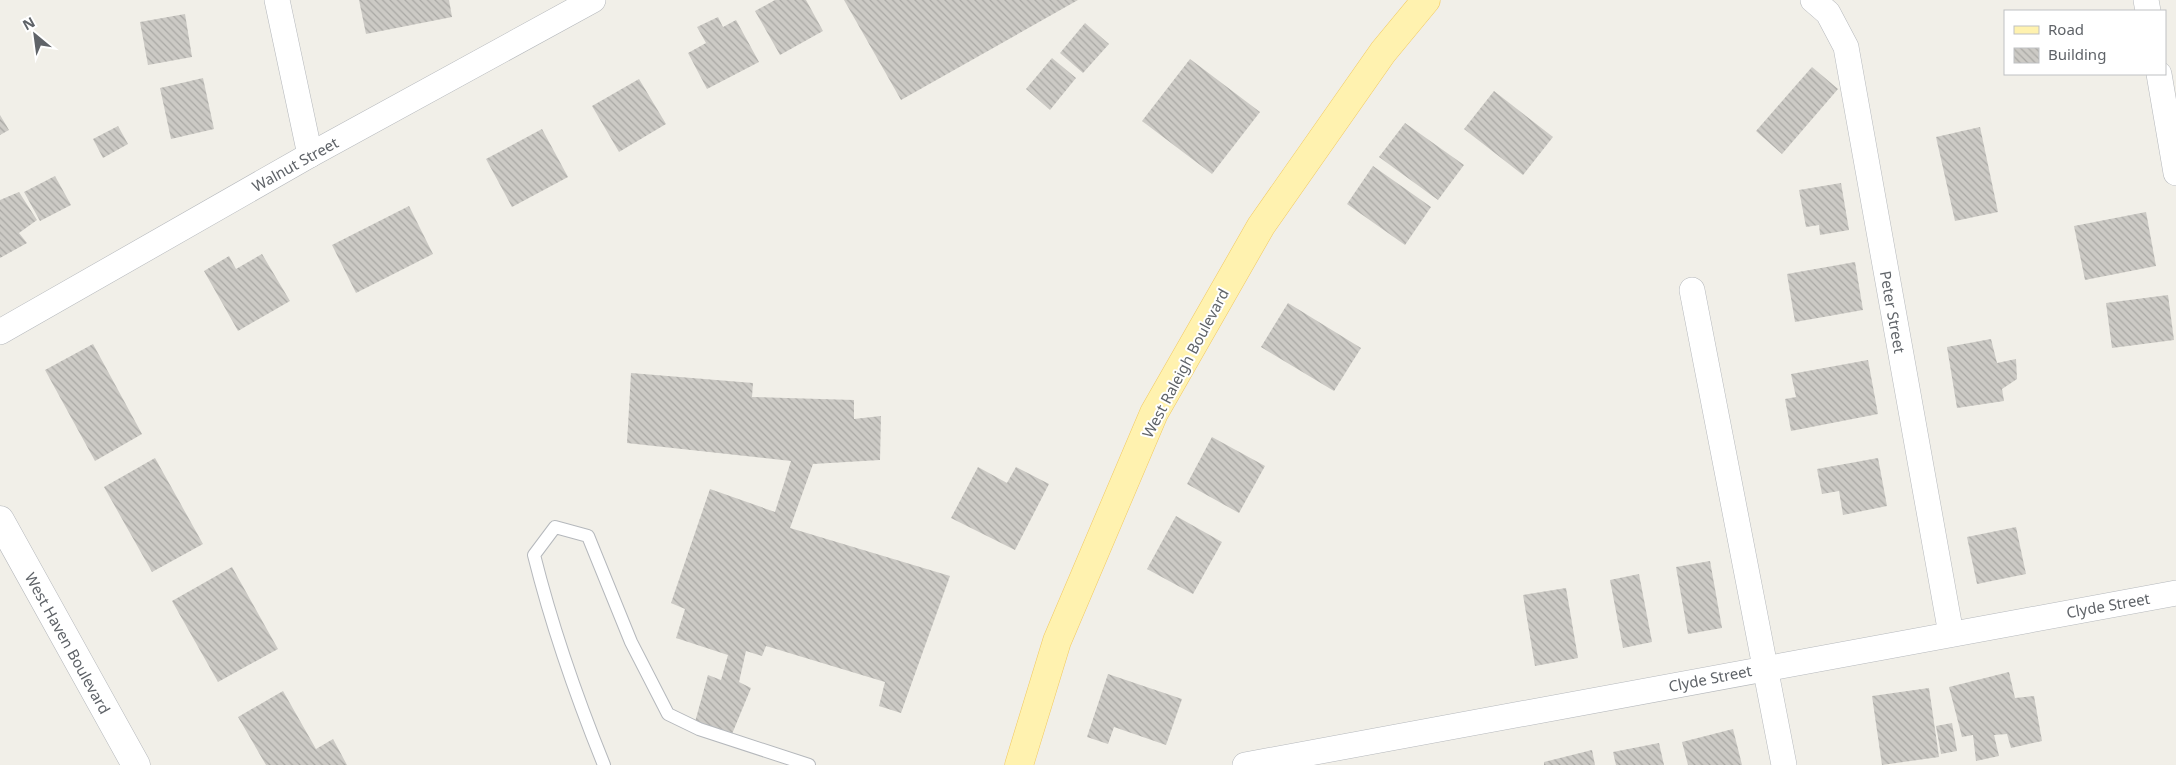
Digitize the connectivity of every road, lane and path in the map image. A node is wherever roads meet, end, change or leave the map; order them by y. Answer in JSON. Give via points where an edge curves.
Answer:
{"nodes":[{"id":1,"x":277,"y":0,"type":"edge"},
{"id":2,"x":593,"y":0,"type":"edge"},
{"id":3,"x":1426,"y":0,"type":"edge"},
{"id":4,"x":1813,"y":0,"type":"edge"},
{"id":5,"x":2159,"y":75,"type":"edge"},
{"id":6,"x":310,"y":155,"type":"junction"},
{"id":7,"x":2176,"y":173,"type":"edge"},
{"id":8,"x":1692,"y":290,"type":"dead end"},
{"id":9,"x":0,"y":332,"type":"edge"},
{"id":10,"x":0,"y":520,"type":"edge"},
{"id":11,"x":2176,"y":593,"type":"edge"},
{"id":12,"x":1951,"y":634,"type":"junction"},
{"id":13,"x":1765,"y":668,"type":"junction"},
{"id":14,"x":136,"y":765,"type":"edge"},
{"id":15,"x":604,"y":765,"type":"edge"},
{"id":16,"x":809,"y":765,"type":"edge"},
{"id":17,"x":1019,"y":765,"type":"edge"},
{"id":18,"x":1244,"y":765,"type":"edge"},
{"id":19,"x":1784,"y":765,"type":"edge"}],
"edges":[{"from":1,"to":6,"type":"street"},
{"from":2,"to":6,"type":"street","name":"Walnut Street"},
{"from":3,"to":17,"type":"main road","name":"West Raleigh Boulevard","via":[[1383,52],[1261,226],[1154,413],[1057,641]]},
{"from":4,"to":12,"type":"street","name":"Peter Street","via":[[1828,13],[1846,47]]},
{"from":5,"to":7,"type":"street"},
{"from":6,"to":9,"type":"street","name":"Walnut Street"},
{"from":8,"to":13,"type":"street"},
{"from":10,"to":14,"type":"street","name":"West Haven Boulevard"},
{"from":11,"to":12,"type":"street","name":"Clyde Street"},
{"from":12,"to":13,"type":"street","name":"Clyde Street"},
{"from":13,"to":18,"type":"street","name":"Clyde Street"},
{"from":13,"to":19,"type":"street"},
{"from":15,"to":16,"type":"lane","via":[[576,697],[534,555],[555,527],[588,536],[631,642],[668,714],[699,729]]}]}
